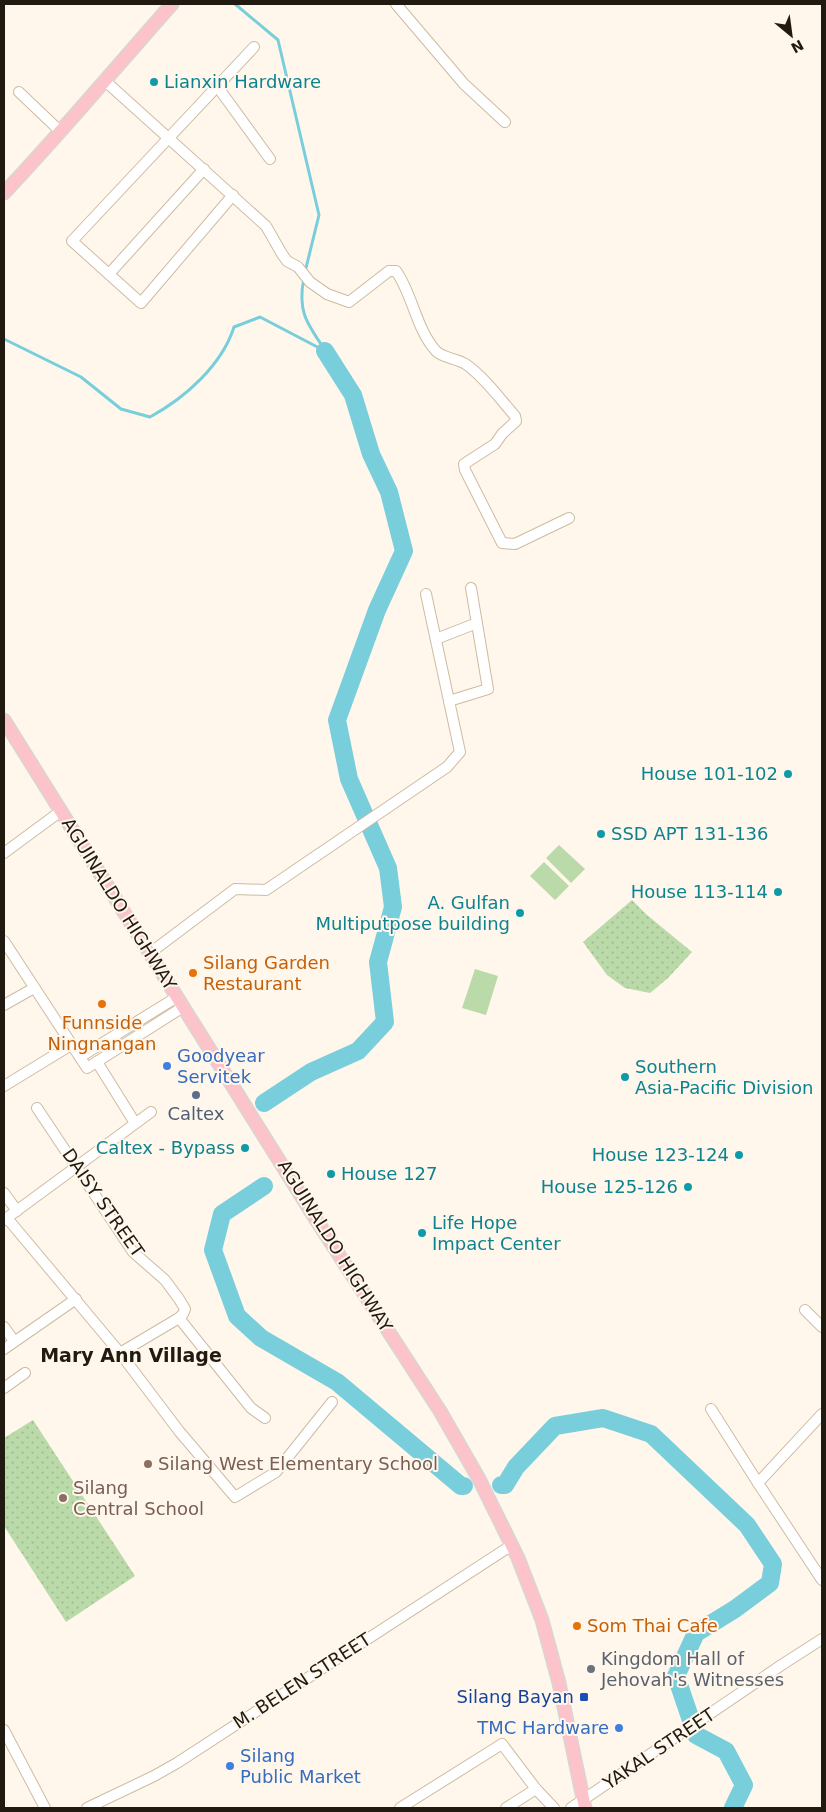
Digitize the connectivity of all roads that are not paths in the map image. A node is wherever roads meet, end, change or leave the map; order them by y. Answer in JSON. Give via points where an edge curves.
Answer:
{"nodes":[{"id":1,"x":172,"y":4,"type":"edge"},
{"id":2,"x":396,"y":4,"type":"edge"},
{"id":3,"x":254,"y":47,"type":"dead end"},
{"id":4,"x":104,"y":80,"type":"junction"},
{"id":5,"x":217,"y":86,"type":"junction"},
{"id":6,"x":19,"y":92,"type":"dead end"},
{"id":7,"x":505,"y":122,"type":"dead end"},
{"id":8,"x":61,"y":132,"type":"junction"},
{"id":9,"x":168,"y":138,"type":"junction"},
{"id":10,"x":270,"y":159,"type":"dead end"},
{"id":11,"x":204,"y":169,"type":"junction"},
{"id":12,"x":4,"y":193,"type":"edge"},
{"id":13,"x":233,"y":196,"type":"junction"},
{"id":14,"x":109,"y":274,"type":"junction"},
{"id":15,"x":569,"y":518,"type":"dead end"},
{"id":16,"x":471,"y":588,"type":"dead end"},
{"id":17,"x":426,"y":594,"type":"dead end"},
{"id":18,"x":477,"y":623,"type":"junction"},
{"id":19,"x":436,"y":639,"type":"junction"},
{"id":20,"x":449,"y":701,"type":"junction"},
{"id":21,"x":4,"y":720,"type":"edge"},
{"id":22,"x":61,"y":811,"type":"junction"},
{"id":23,"x":4,"y":853,"type":"edge"},
{"id":24,"x":4,"y":942,"type":"edge"},
{"id":25,"x":150,"y":953,"type":"junction"},
{"id":26,"x":34,"y":988,"type":"junction"},
{"id":27,"x":180,"y":1002,"type":"junction"},
{"id":28,"x":4,"y":1005,"type":"edge"},
{"id":29,"x":71,"y":1045,"type":"junction"},
{"id":30,"x":80,"y":1057,"type":"junction"},
{"id":31,"x":97,"y":1062,"type":"junction"},
{"id":32,"x":4,"y":1086,"type":"edge"},
{"id":33,"x":37,"y":1108,"type":"dead end"},
{"id":34,"x":151,"y":1112,"type":"dead end"},
{"id":35,"x":134,"y":1122,"type":"junction"},
{"id":36,"x":77,"y":1166,"type":"junction"},
{"id":37,"x":4,"y":1193,"type":"edge"},
{"id":38,"x":17,"y":1211,"type":"junction"},
{"id":39,"x":6,"y":1219,"type":"edge"},
{"id":40,"x":76,"y":1299,"type":"junction"},
{"id":41,"x":806,"y":1310,"type":"dead end"},
{"id":42,"x":179,"y":1318,"type":"junction"},
{"id":43,"x":4,"y":1327,"type":"edge"},
{"id":44,"x":822,"y":1327,"type":"edge"},
{"id":45,"x":14,"y":1341,"type":"junction"},
{"id":46,"x":4,"y":1349,"type":"edge"},
{"id":47,"x":120,"y":1353,"type":"junction"},
{"id":48,"x":25,"y":1373,"type":"dead end"},
{"id":49,"x":4,"y":1388,"type":"edge"},
{"id":50,"x":332,"y":1402,"type":"dead end"},
{"id":51,"x":711,"y":1409,"type":"dead end"},
{"id":52,"x":822,"y":1414,"type":"edge"},
{"id":53,"x":265,"y":1418,"type":"dead end"},
{"id":54,"x":758,"y":1483,"type":"junction"},
{"id":55,"x":512,"y":1545,"type":"junction"},
{"id":56,"x":822,"y":1580,"type":"edge"},
{"id":57,"x":822,"y":1639,"type":"edge"},
{"id":58,"x":4,"y":1730,"type":"edge"},
{"id":59,"x":536,"y":1789,"type":"junction"},
{"id":60,"x":585,"y":1804,"type":"edge"},
{"id":61,"x":44,"y":1808,"type":"edge"},
{"id":62,"x":87,"y":1808,"type":"edge"},
{"id":63,"x":400,"y":1808,"type":"edge"},
{"id":64,"x":506,"y":1808,"type":"edge"},
{"id":65,"x":554,"y":1808,"type":"edge"},
{"id":66,"x":571,"y":1808,"type":"edge"}],
"edges":[{"from":1,"to":4,"type":"main road"},
{"from":2,"to":7,"type":"street","via":[[464,84]]},
{"from":3,"to":5,"type":"street"},
{"from":4,"to":8,"type":"main road"},
{"from":4,"to":9,"type":"street"},
{"from":5,"to":9,"type":"street"},
{"from":5,"to":10,"type":"street"},
{"from":6,"to":8,"type":"street"},
{"from":8,"to":12,"type":"main road"},
{"from":9,"to":11,"type":"street"},
{"from":9,"to":14,"type":"street","via":[[72,241]]},
{"from":11,"to":13,"type":"street"},
{"from":11,"to":14,"type":"street"},
{"from":13,"to":14,"type":"street","via":[[142,304]]},
{"from":13,"to":15,"type":"street","via":[[266,226],[287,261],[327,294],[347,302],[389,271],[396,271],[435,350],[478,374],[515,416],[514,425],[495,444],[464,464],[502,543],[515,544]]},
{"from":16,"to":18,"type":"street"},
{"from":17,"to":19,"type":"street"},
{"from":18,"to":19,"type":"street"},
{"from":18,"to":20,"type":"street","via":[[488,689]]},
{"from":19,"to":20,"type":"street"},
{"from":20,"to":25,"type":"street","via":[[460,752],[447,767],[266,890],[235,890]]},
{"from":21,"to":22,"type":"main road","name":"AGUINALDO HIGHWAY"},
{"from":22,"to":23,"type":"street"},
{"from":22,"to":25,"type":"main road","name":"AGUINALDO HIGHWAY"},
{"from":24,"to":26,"type":"street"},
{"from":25,"to":27,"type":"main road","name":"AGUINALDO HIGHWAY"},
{"from":26,"to":28,"type":"street"},
{"from":26,"to":29,"type":"street"},
{"from":27,"to":30,"type":"street"},
{"from":27,"to":31,"type":"street"},
{"from":27,"to":55,"type":"main road","name":"AGUINALDO HIGHWAY","via":[[440,1411]]},
{"from":29,"to":30,"type":"street"},
{"from":29,"to":32,"type":"street"},
{"from":30,"to":31,"type":"street","via":[[87,1068]]},
{"from":31,"to":35,"type":"street"},
{"from":33,"to":36,"type":"street","name":"DAISY STREET"},
{"from":34,"to":35,"type":"street"},
{"from":35,"to":36,"type":"street"},
{"from":36,"to":38,"type":"street"},
{"from":36,"to":42,"type":"street","name":"DAISY STREET","via":[[134,1252],[165,1280],[179,1298],[185,1309]]},
{"from":37,"to":38,"type":"street"},
{"from":38,"to":39,"type":"street"},
{"from":39,"to":40,"type":"street"},
{"from":40,"to":45,"type":"street"},
{"from":40,"to":47,"type":"street"},
{"from":41,"to":44,"type":"street"},
{"from":42,"to":47,"type":"street"},
{"from":42,"to":53,"type":"street","via":[[251,1408]]},
{"from":43,"to":45,"type":"street"},
{"from":45,"to":46,"type":"street"},
{"from":47,"to":50,"type":"street","via":[[179,1431],[235,1497],[276,1472]]},
{"from":48,"to":49,"type":"street"},
{"from":51,"to":54,"type":"street"},
{"from":52,"to":54,"type":"street"},
{"from":54,"to":56,"type":"street"},
{"from":55,"to":60,"type":"main road","name":"AGUINALDO HIGHWAY","via":[[534,1597],[554,1664]]},
{"from":55,"to":62,"type":"street","name":"M. BELEN STREET","via":[[178,1763]]},
{"from":57,"to":60,"type":"street","name":"YAKAL STREET","via":[[663,1746]]},
{"from":58,"to":61,"type":"street"},
{"from":59,"to":63,"type":"street","via":[[502,1744]]},
{"from":59,"to":64,"type":"street"},
{"from":59,"to":65,"type":"street"},
{"from":60,"to":66,"type":"street","name":"YAKAL STREET"}]}
